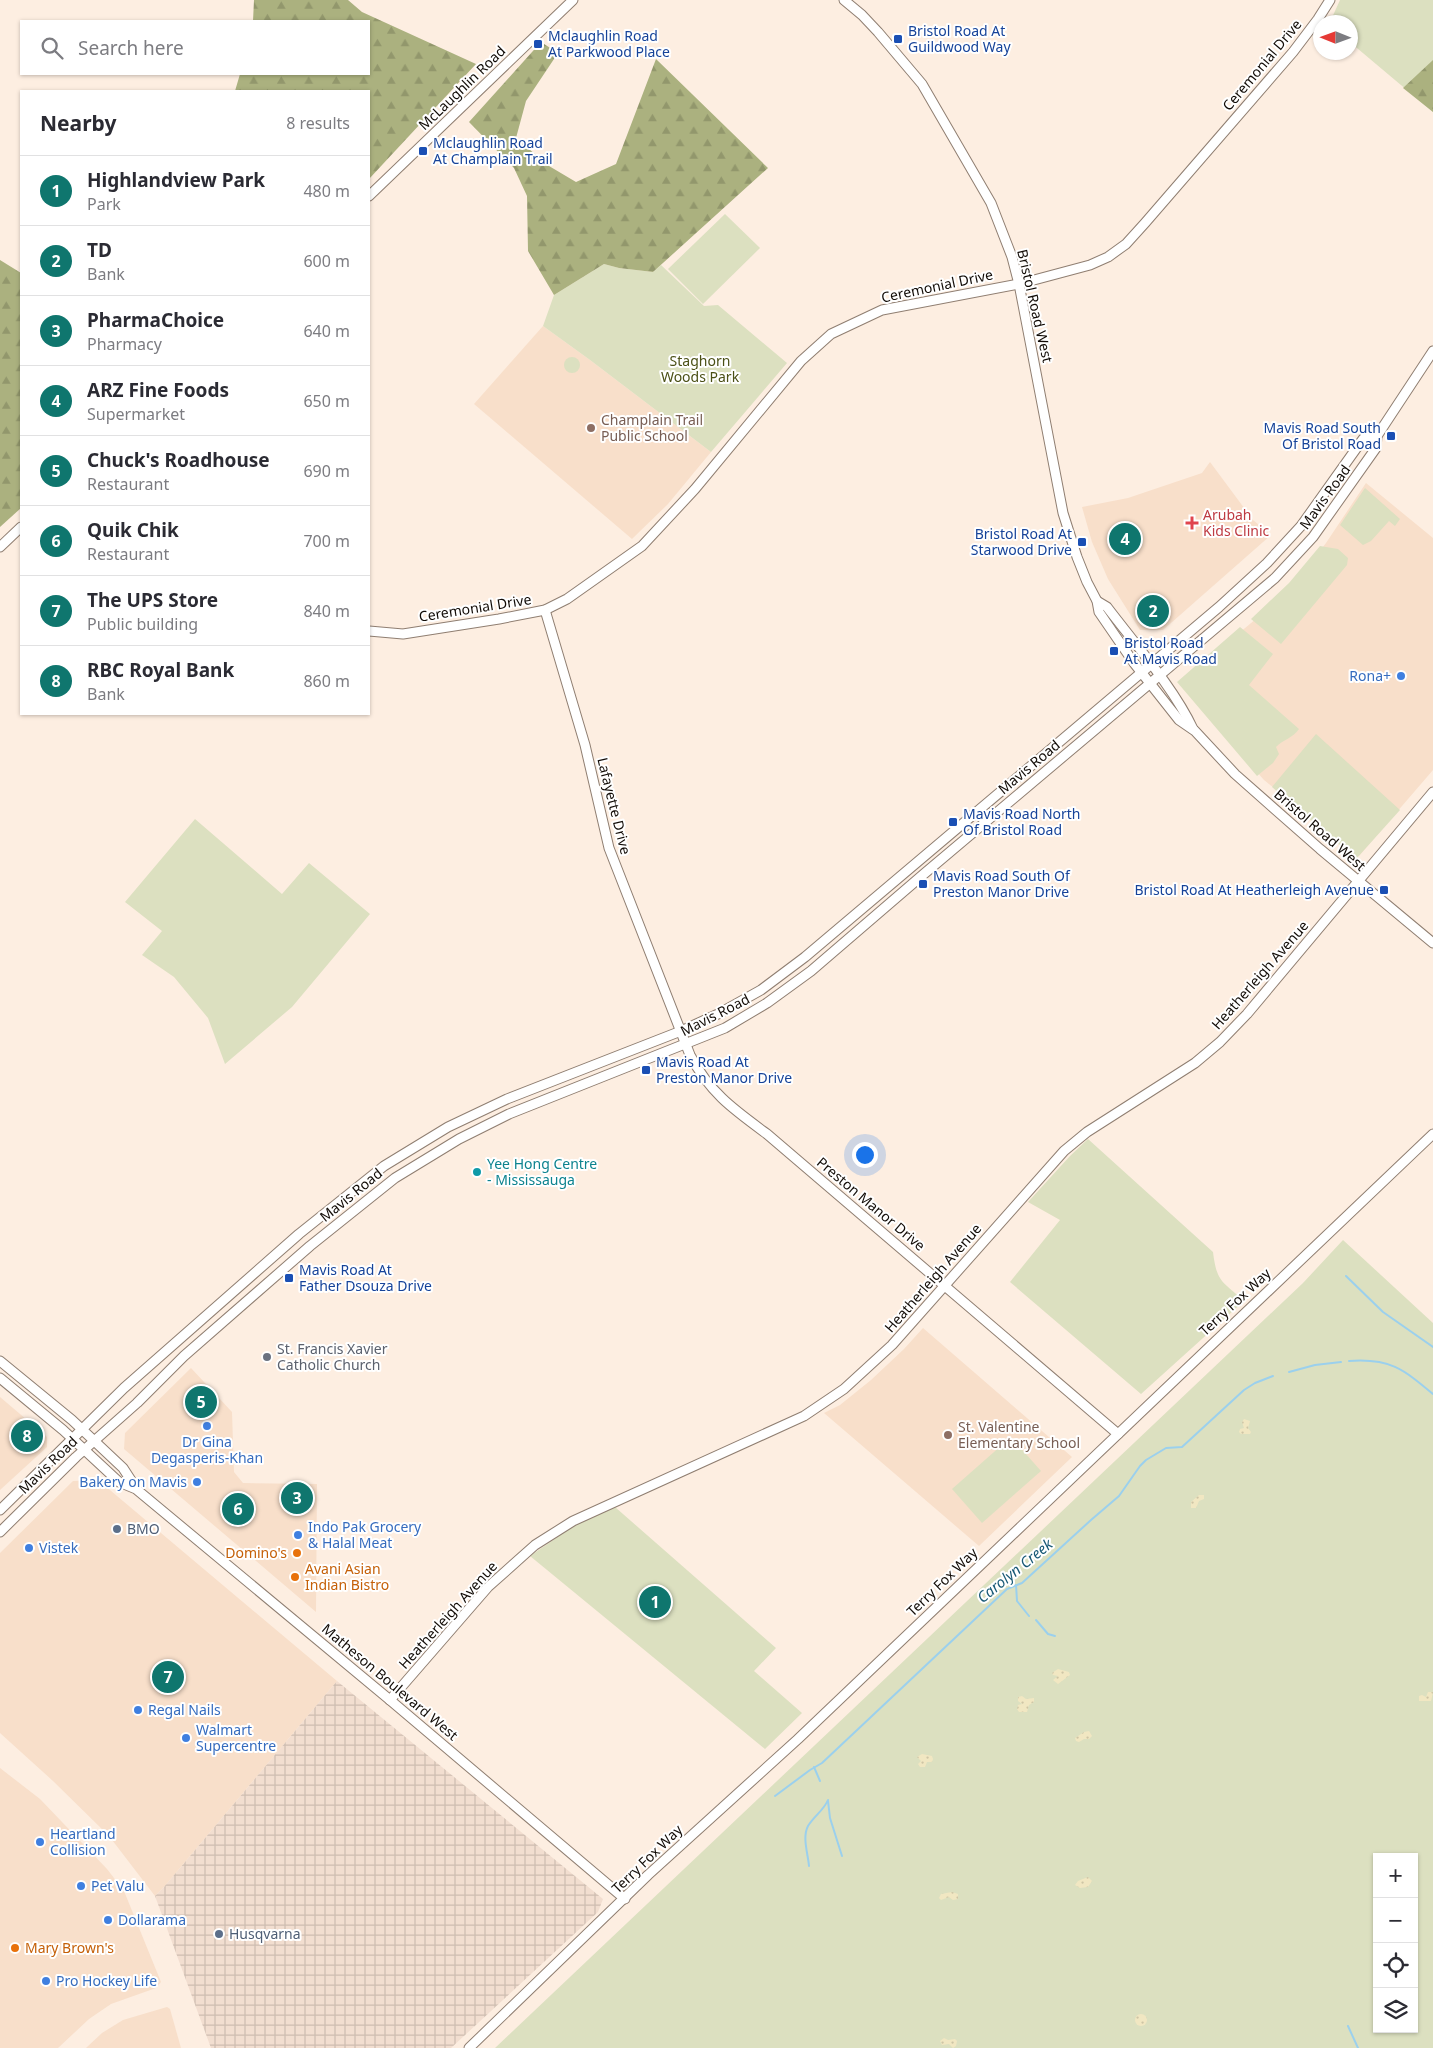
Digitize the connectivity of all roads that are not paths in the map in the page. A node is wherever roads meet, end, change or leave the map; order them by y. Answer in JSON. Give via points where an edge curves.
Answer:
{"nodes":[{"id":1,"x":573,"y":0,"type":"edge"},
{"id":2,"x":844,"y":0,"type":"edge"},
{"id":3,"x":1330,"y":0,"type":"edge"},
{"id":4,"x":370,"y":195,"type":"edge"},
{"id":5,"x":1018,"y":284,"type":"junction"},
{"id":6,"x":1433,"y":351,"type":"edge"},
{"id":7,"x":1376,"y":436,"type":"junction"},
{"id":8,"x":20,"y":528,"type":"edge"},
{"id":9,"x":0,"y":547,"type":"edge"},
{"id":10,"x":1097,"y":601,"type":"junction"},
{"id":11,"x":545,"y":610,"type":"junction"},
{"id":12,"x":370,"y":630,"type":"edge"},
{"id":13,"x":1150,"y":664,"type":"junction"},
{"id":14,"x":1140,"y":672,"type":"junction"},
{"id":15,"x":1159,"y":676,"type":"junction"},
{"id":16,"x":1150,"y":684,"type":"junction"},
{"id":17,"x":1194,"y":731,"type":"junction"},
{"id":18,"x":1433,"y":792,"type":"edge"},
{"id":19,"x":1358,"y":882,"type":"junction"},
{"id":20,"x":1433,"y":943,"type":"edge"},
{"id":21,"x":681,"y":1031,"type":"junction"},
{"id":22,"x":686,"y":1045,"type":"junction"},
{"id":23,"x":1433,"y":1134,"type":"edge"},
{"id":24,"x":945,"y":1285,"type":"junction"},
{"id":25,"x":0,"y":1361,"type":"edge"},
{"id":26,"x":0,"y":1378,"type":"edge"},
{"id":27,"x":82,"y":1430,"type":"junction"},
{"id":28,"x":1118,"y":1434,"type":"junction"},
{"id":29,"x":73,"y":1440,"type":"junction"},
{"id":30,"x":94,"y":1441,"type":"junction"},
{"id":31,"x":83,"y":1450,"type":"junction"},
{"id":32,"x":136,"y":1488,"type":"junction"},
{"id":33,"x":0,"y":1510,"type":"edge"},
{"id":34,"x":0,"y":1532,"type":"edge"},
{"id":35,"x":390,"y":1700,"type":"junction"},
{"id":36,"x":625,"y":1899,"type":"junction"},
{"id":37,"x":469,"y":2048,"type":"edge"}],
"edges":[{"from":1,"to":4,"type":"street","name":"McLaughlin Road"},
{"from":2,"to":5,"type":"street","name":"Bristol Road West","via":[[878,32],[922,84],[991,204],[1012,257]]},
{"from":3,"to":5,"type":"street","name":"Ceremonial Drive","via":[[1292,52],[1126,244],[1090,266]]},
{"from":5,"to":10,"type":"street","name":"Bristol Road West","via":[[1063,514],[1077,557]]},
{"from":5,"to":11,"type":"street","name":"Ceremonial Drive","via":[[882,310],[831,334],[801,361],[642,546],[567,599]]},
{"from":6,"to":7,"type":"street","name":"Mavis Road"},
{"from":7,"to":13,"type":"street","name":"Mavis Road","via":[[1363,439],[1310,515],[1267,563]]},
{"from":7,"to":15,"type":"street","name":"Mavis Road","via":[[1376,448],[1322,525],[1292,561]]},
{"from":8,"to":9,"type":"street"},
{"from":10,"to":13,"type":"street","name":"Bristol Road West","via":[[1107,607]]},
{"from":10,"to":14,"type":"street","name":"Bristol Road West","via":[[1100,612]]},
{"from":11,"to":12,"type":"street","name":"Ceremonial Drive","via":[[403,634]]},
{"from":11,"to":21,"type":"street","name":"Lafayette Drive","via":[[586,745],[608,848]]},
{"from":13,"to":14,"type":"street","name":"Mavis Road"},
{"from":13,"to":15,"type":"street","name":"Bristol Road West"},
{"from":14,"to":16,"type":"street","name":"Bristol Road West"},
{"from":14,"to":21,"type":"street","name":"Mavis Road","via":[[805,957],[761,990]]},
{"from":15,"to":16,"type":"street","name":"Mavis Road"},
{"from":15,"to":17,"type":"street","name":"Bristol Road West","via":[[1186,713]]},
{"from":16,"to":17,"type":"street","name":"Bristol Road West","via":[[1179,720]]},
{"from":16,"to":22,"type":"street","name":"Mavis Road","via":[[812,971],[767,1003]]},
{"from":17,"to":19,"type":"street","name":"Bristol Road West","via":[[1235,774]]},
{"from":18,"to":19,"type":"street","name":"Heatherleigh Avenue"},
{"from":19,"to":20,"type":"street","name":"Bristol Road West"},
{"from":19,"to":24,"type":"street","name":"Heatherleigh Avenue","via":[[1220,1042],[1196,1063],[1087,1132],[1064,1151]]},
{"from":21,"to":22,"type":"street","name":"Lafayette Drive"},
{"from":21,"to":27,"type":"street","name":"Mavis Road","via":[[507,1098],[448,1127],[384,1166],[294,1239],[124,1388]]},
{"from":22,"to":24,"type":"street","name":"Preston Manor Drive","via":[[714,1092]]},
{"from":22,"to":30,"type":"street","name":"Mavis Road","via":[[509,1114],[459,1139],[395,1178],[310,1246],[184,1356]]},
{"from":23,"to":28,"type":"street","name":"Terry Fox Way"},
{"from":24,"to":28,"type":"street","name":"Preston Manor Drive"},
{"from":24,"to":35,"type":"street","name":"Heatherleigh Avenue","via":[[892,1345],[844,1389],[804,1416],[573,1521],[535,1545],[488,1587]]},
{"from":25,"to":27,"type":"street","name":"Matheson Boulevard West"},
{"from":26,"to":29,"type":"street","name":"Matheson Boulevard West"},
{"from":27,"to":29,"type":"street","name":"Mavis Road"},
{"from":27,"to":30,"type":"street","name":"Matheson Boulevard West"},
{"from":28,"to":36,"type":"street","name":"Terry Fox Way"},
{"from":29,"to":31,"type":"street","name":"Matheson Boulevard West"},
{"from":29,"to":33,"type":"street","name":"Mavis Road"},
{"from":30,"to":31,"type":"street","name":"Mavis Road"},
{"from":30,"to":32,"type":"street","name":"Matheson Boulevard West","via":[[123,1468]]},
{"from":31,"to":32,"type":"street","name":"Matheson Boulevard West","via":[[119,1482]]},
{"from":31,"to":34,"type":"street","name":"Mavis Road"},
{"from":32,"to":35,"type":"street","name":"Matheson Boulevard West"},
{"from":35,"to":36,"type":"street","name":"Matheson Boulevard West"},
{"from":36,"to":37,"type":"street","name":"Terry Fox Way"}]}
